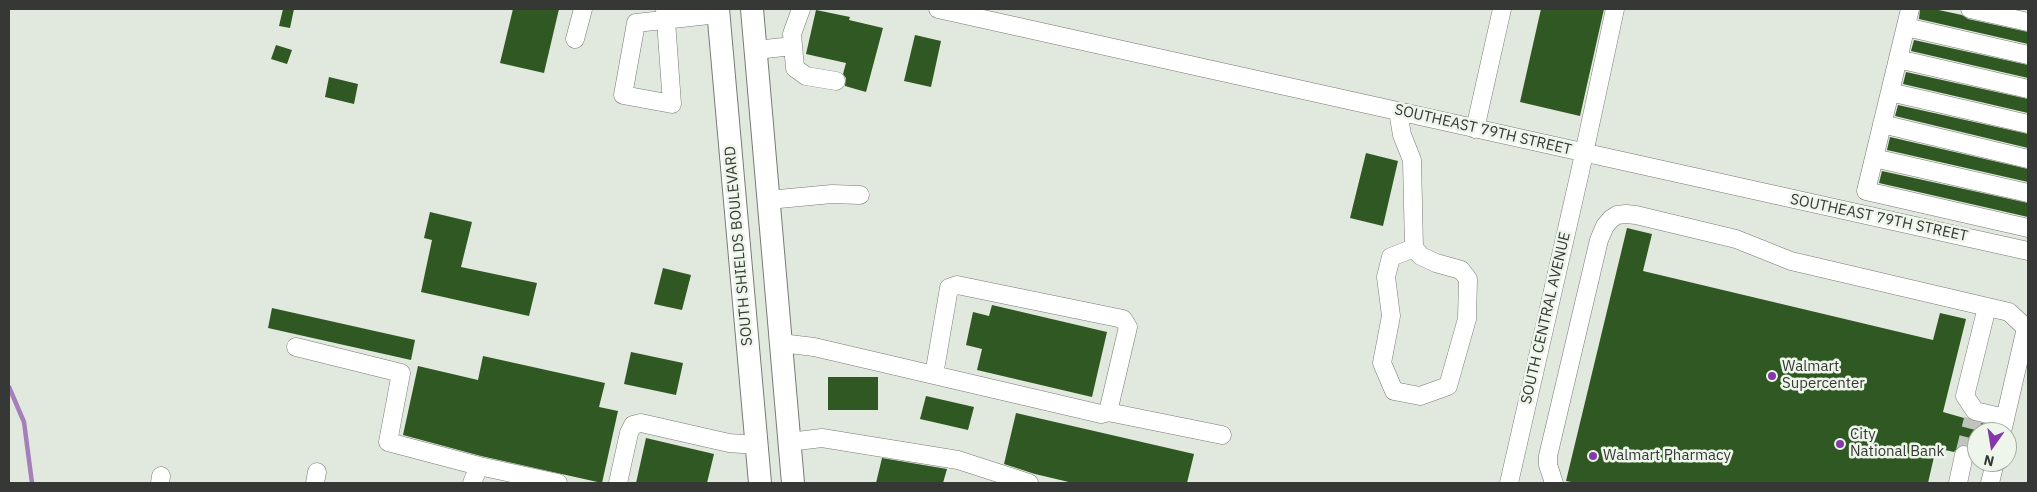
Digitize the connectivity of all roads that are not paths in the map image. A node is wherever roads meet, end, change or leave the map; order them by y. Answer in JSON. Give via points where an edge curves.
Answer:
{"nodes":[{"id":1,"x":583,"y":9,"type":"edge"},
{"id":2,"x":752,"y":9,"type":"edge"},
{"id":3,"x":801,"y":9,"type":"edge"},
{"id":4,"x":938,"y":9,"type":"edge"},
{"id":5,"x":1502,"y":9,"type":"edge"},
{"id":6,"x":1614,"y":9,"type":"edge"},
{"id":7,"x":1910,"y":9,"type":"edge"},
{"id":8,"x":1970,"y":9,"type":"edge"},
{"id":9,"x":718,"y":12,"type":"edge"},
{"id":10,"x":665,"y":15,"type":"edge"},
{"id":11,"x":2028,"y":22,"type":"edge"},
{"id":12,"x":1906,"y":27,"type":"junction"},
{"id":13,"x":575,"y":38,"type":"dead end"},
{"id":14,"x":792,"y":46,"type":"junction"},
{"id":15,"x":756,"y":50,"type":"junction"},
{"id":16,"x":2028,"y":55,"type":"edge"},
{"id":17,"x":1898,"y":59,"type":"junction"},
{"id":18,"x":836,"y":81,"type":"dead end"},
{"id":19,"x":2028,"y":89,"type":"edge"},
{"id":20,"x":1890,"y":92,"type":"junction"},
{"id":21,"x":1398,"y":111,"type":"junction"},
{"id":22,"x":1882,"y":124,"type":"junction"},
{"id":23,"x":2028,"y":124,"type":"edge"},
{"id":24,"x":1475,"y":129,"type":"junction"},
{"id":25,"x":1584,"y":153,"type":"junction"},
{"id":26,"x":1874,"y":158,"type":"junction"},
{"id":27,"x":2028,"y":158,"type":"edge"},
{"id":28,"x":2028,"y":193,"type":"edge"},
{"id":29,"x":860,"y":195,"type":"dead end"},
{"id":30,"x":768,"y":200,"type":"junction"},
{"id":31,"x":2028,"y":228,"type":"edge"},
{"id":32,"x":1414,"y":248,"type":"junction"},
{"id":33,"x":2028,"y":251,"type":"edge"},
{"id":34,"x":1987,"y":307,"type":"junction"},
{"id":35,"x":2027,"y":328,"type":"edge"},
{"id":36,"x":781,"y":343,"type":"junction"},
{"id":37,"x":296,"y":347,"type":"dead end"},
{"id":38,"x":934,"y":375,"type":"junction"},
{"id":39,"x":1108,"y":412,"type":"junction"},
{"id":40,"x":1994,"y":422,"type":"edge"},
{"id":41,"x":2004,"y":422,"type":"edge"},
{"id":42,"x":1222,"y":435,"type":"dead end"},
{"id":43,"x":789,"y":442,"type":"junction"},
{"id":44,"x":756,"y":445,"type":"junction"},
{"id":45,"x":1964,"y":455,"type":"tunnel mouth"},
{"id":46,"x":479,"y":466,"type":"junction"},
{"id":47,"x":472,"y":483,"type":"edge"},
{"id":48,"x":558,"y":483,"type":"edge"},
{"id":49,"x":618,"y":483,"type":"edge"},
{"id":50,"x":760,"y":483,"type":"edge"},
{"id":51,"x":789,"y":483,"type":"edge"},
{"id":52,"x":1029,"y":483,"type":"edge"},
{"id":53,"x":1509,"y":483,"type":"edge"},
{"id":54,"x":1554,"y":483,"type":"edge"},
{"id":55,"x":1958,"y":483,"type":"edge"}],
"edges":[{"from":1,"to":13,"type":"street"},
{"from":2,"to":15,"type":"main road"},
{"from":3,"to":14,"type":"street","via":[[792,34]]},
{"from":4,"to":21,"type":"street","name":"SOUTHEAST 79TH STREET"},
{"from":5,"to":24,"type":"street"},
{"from":6,"to":25,"type":"street","name":"SOUTH CENTRAL AVENUE"},
{"from":7,"to":12,"type":"street"},
{"from":8,"to":11,"type":"street"},
{"from":9,"to":10,"type":"street"},
{"from":9,"to":44,"type":"main road","name":"SOUTH SHIELDS BOULEVARD"},
{"from":10,"to":10,"type":"street","via":[[672,104],[623,95],[636,23]]},
{"from":12,"to":16,"type":"street"},
{"from":12,"to":17,"type":"street"},
{"from":14,"to":15,"type":"street"},
{"from":14,"to":18,"type":"street","via":[[794,68],[806,76]]},
{"from":15,"to":30,"type":"main road"},
{"from":17,"to":19,"type":"street"},
{"from":17,"to":20,"type":"street"},
{"from":20,"to":22,"type":"street"},
{"from":20,"to":23,"type":"street"},
{"from":21,"to":24,"type":"street","name":"SOUTHEAST 79TH STREET"},
{"from":21,"to":32,"type":"street","via":[[1402,135],[1412,160]]},
{"from":22,"to":26,"type":"street"},
{"from":22,"to":27,"type":"street"},
{"from":24,"to":25,"type":"street","name":"SOUTHEAST 79TH STREET"},
{"from":25,"to":33,"type":"street","name":"SOUTHEAST 79TH STREET"},
{"from":25,"to":53,"type":"street","name":"SOUTH CENTRAL AVENUE"},
{"from":26,"to":28,"type":"street"},
{"from":26,"to":31,"type":"street","via":[[1866,191]]},
{"from":29,"to":30,"type":"street","via":[[832,194]]},
{"from":30,"to":36,"type":"main road"},
{"from":32,"to":32,"type":"street","via":[[1421,256],[1461,270],[1468,279],[1468,319],[1448,386],[1420,396],[1394,391],[1382,363],[1391,316],[1386,276],[1391,257]]},
{"from":34,"to":35,"type":"street","via":[[2009,312]]},
{"from":34,"to":40,"type":"street","via":[[1965,396],[1974,415]]},
{"from":34,"to":54,"type":"street","via":[[1791,261],[1736,239],[1636,215],[1617,215],[1605,226],[1599,240],[1548,456]]},
{"from":35,"to":41,"type":"street"},
{"from":36,"to":38,"type":"street","via":[[814,347]]},
{"from":36,"to":43,"type":"main road"},
{"from":37,"to":46,"type":"street","via":[[401,373],[388,442]]},
{"from":38,"to":39,"type":"street","via":[[1101,414]]},
{"from":38,"to":39,"type":"street","via":[[949,288],[957,285],[1123,319],[1128,327]]},
{"from":39,"to":42,"type":"street"},
{"from":43,"to":51,"type":"main road"},
{"from":43,"to":52,"type":"street","via":[[822,438],[958,460]]},
{"from":44,"to":49,"type":"street","via":[[729,443],[641,423],[633,426],[629,433]]},
{"from":44,"to":50,"type":"main road","name":"SOUTH SHIELDS BOULEVARD"},
{"from":45,"to":55,"type":"street"},
{"from":46,"to":47,"type":"street"},
{"from":46,"to":48,"type":"street"}]}
